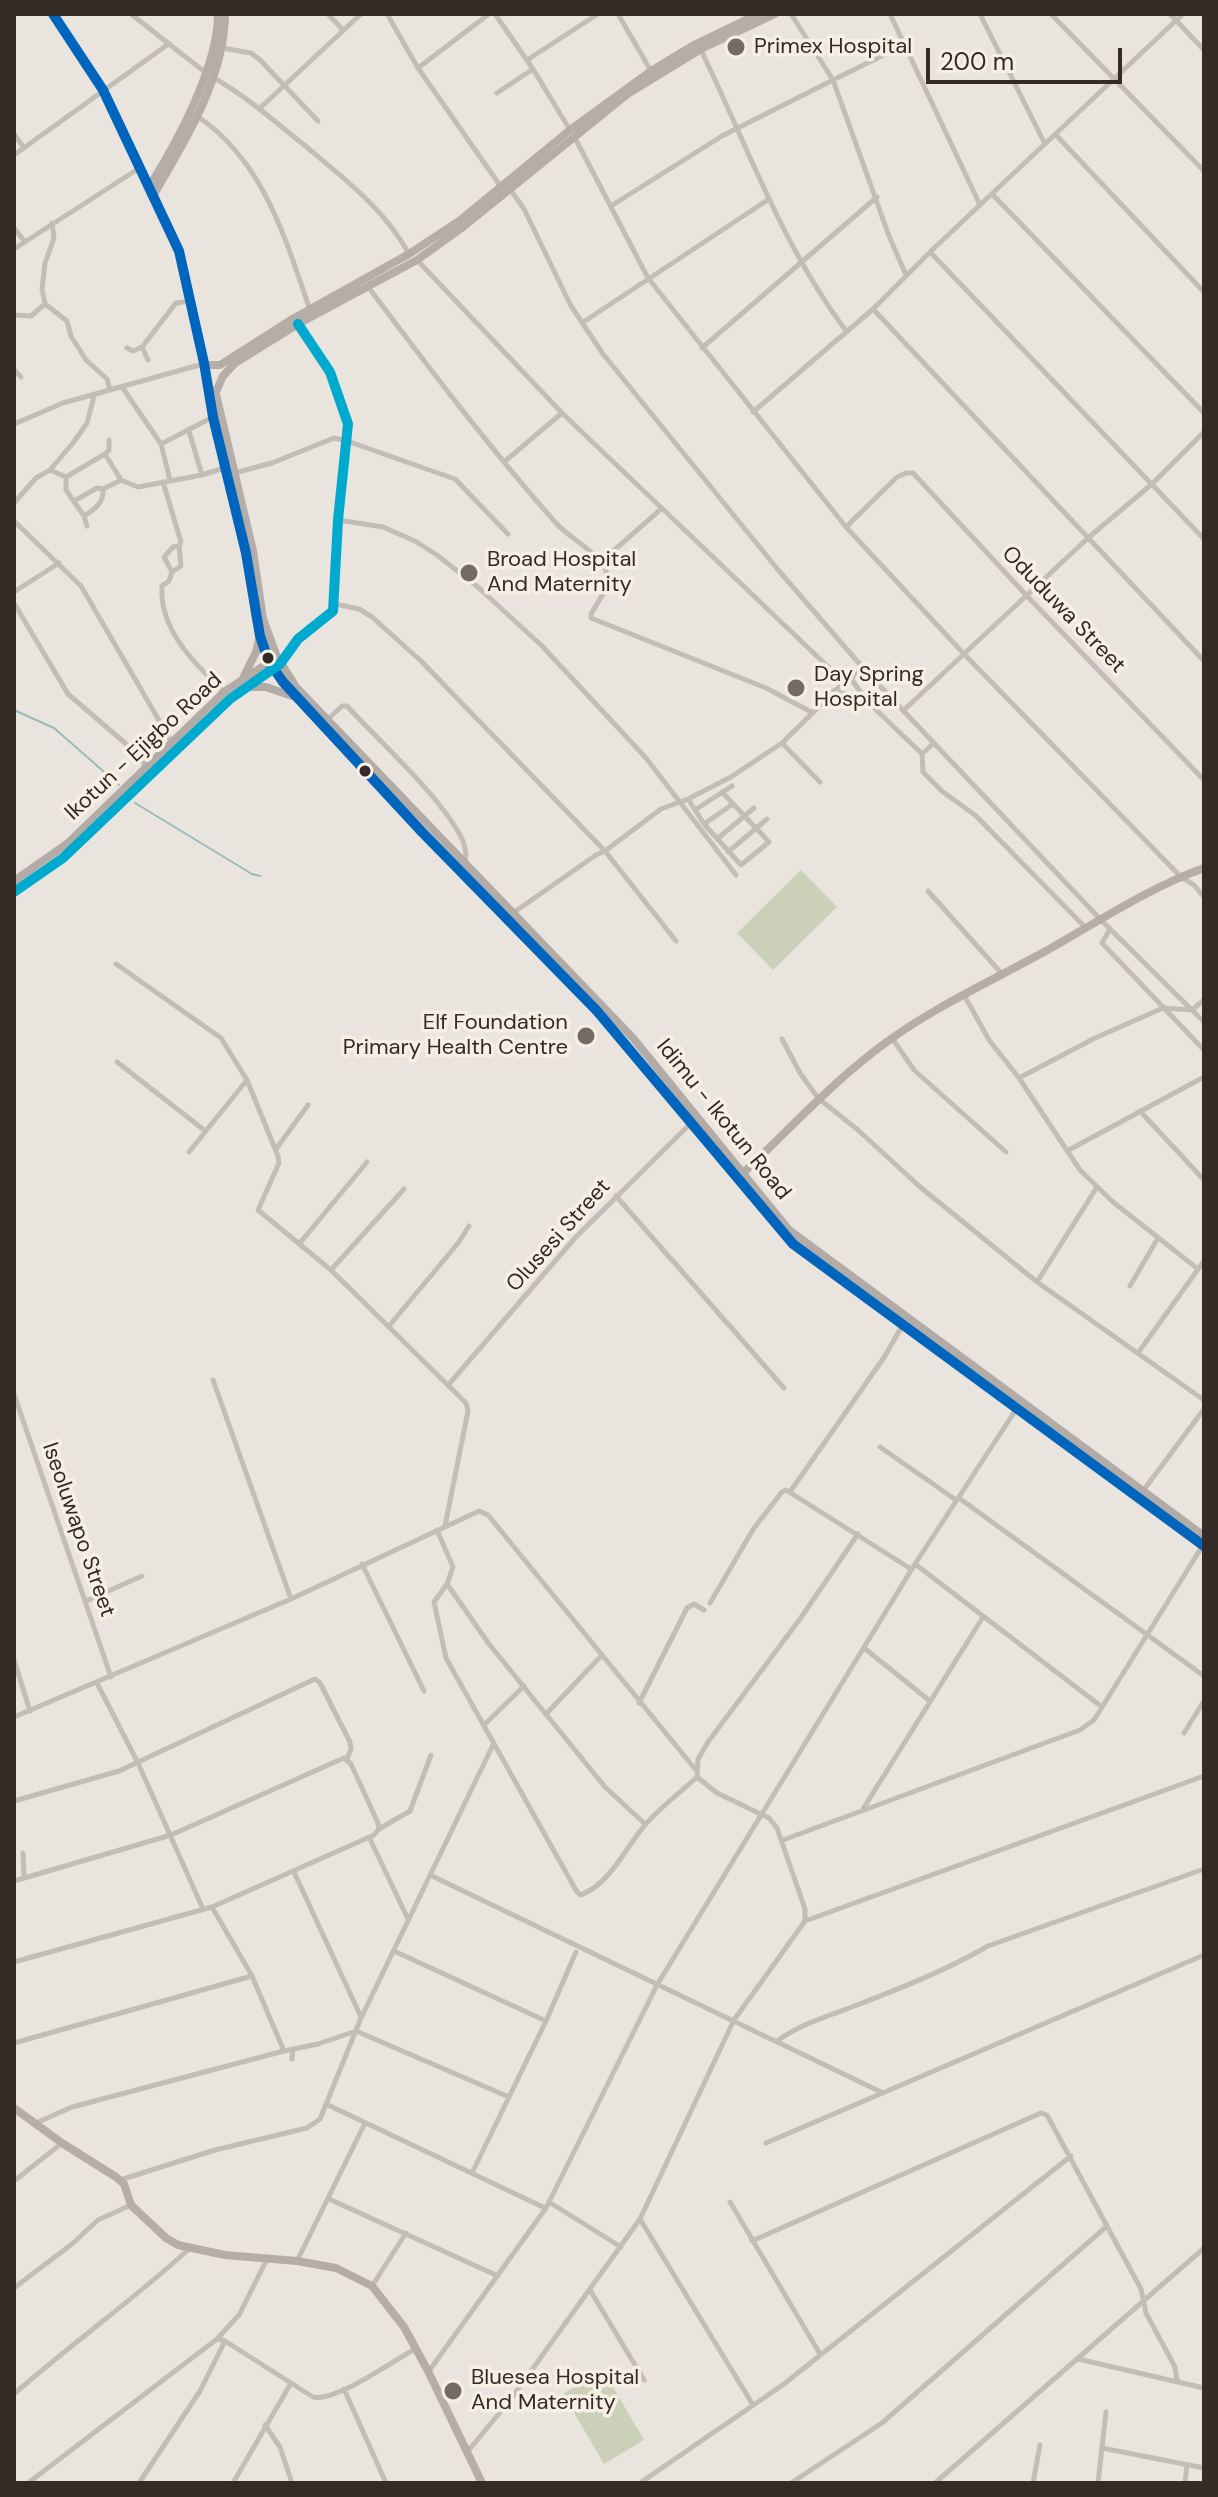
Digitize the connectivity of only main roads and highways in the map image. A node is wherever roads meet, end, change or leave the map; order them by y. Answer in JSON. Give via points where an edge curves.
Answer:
{"nodes":[{"id":1,"x":53,"y":14,"type":"edge"},
{"id":2,"x":218,"y":14,"type":"edge"},
{"id":3,"x":225,"y":14,"type":"edge"},
{"id":4,"x":758,"y":14,"type":"edge"},
{"id":5,"x":775,"y":14,"type":"edge"},
{"id":6,"x":741,"y":18,"type":"edge"},
{"id":7,"x":210,"y":76,"type":"junction"},
{"id":8,"x":628,"y":90,"type":"junction"},
{"id":9,"x":152,"y":189,"type":"junction"},
{"id":10,"x":413,"y":257,"type":"junction"},
{"id":11,"x":209,"y":369,"type":"junction"},
{"id":12,"x":223,"y":376,"type":"junction"},
{"id":13,"x":215,"y":394,"type":"junction"},
{"id":14,"x":260,"y":636,"type":"junction"},
{"id":15,"x":276,"y":662,"type":"junction"},
{"id":16,"x":244,"y":683,"type":"junction"},
{"id":17,"x":297,"y":698,"type":"junction"},
{"id":18,"x":1204,"y":868,"type":"edge"},
{"id":19,"x":14,"y":881,"type":"edge"},
{"id":20,"x":14,"y":892,"type":"edge"},
{"id":21,"x":524,"y":931,"type":"junction"},
{"id":22,"x":695,"y":1119,"type":"junction"},
{"id":23,"x":744,"y":1172,"type":"junction"},
{"id":24,"x":1019,"y":1406,"type":"junction"},
{"id":25,"x":1204,"y":1536,"type":"edge"},
{"id":26,"x":1204,"y":1546,"type":"edge"},
{"id":27,"x":14,"y":2108,"type":"edge"},
{"id":28,"x":482,"y":2483,"type":"edge"}],
"edges":[{"from":1,"to":9,"type":"main road","via":[[103,90]]},
{"from":2,"to":7,"type":"main road"},
{"from":3,"to":7,"type":"main road","via":[[222,48]]},
{"from":4,"to":6,"type":"main road"},
{"from":5,"to":8,"type":"main road"},
{"from":6,"to":8,"type":"main road"},
{"from":7,"to":9,"type":"main road"},
{"from":7,"to":9,"type":"main road","via":[[196,115]]},
{"from":8,"to":10,"type":"main road"},
{"from":9,"to":11,"type":"main road","via":[[179,251]]},
{"from":9,"to":11,"type":"main road","via":[[186,262]]},
{"from":10,"to":11,"type":"main road"},
{"from":10,"to":12,"type":"main road","via":[[369,288],[235,363]]},
{"from":11,"to":12,"type":"main road"},
{"from":11,"to":13,"type":"main road"},
{"from":11,"to":14,"type":"main road","via":[[213,417]]},
{"from":12,"to":13,"type":"main road"},
{"from":13,"to":15,"type":"main road"},
{"from":14,"to":15,"type":"main road"},
{"from":14,"to":16,"type":"main road"},
{"from":15,"to":16,"type":"main road","name":"Ikotun - Ejigbo Road"},
{"from":15,"to":17,"type":"main road","via":[[283,682]]},
{"from":15,"to":21,"type":"main road"},
{"from":16,"to":17,"type":"main road"},
{"from":16,"to":19,"type":"main road","name":"Ikotun - Ejigbo Road","via":[[224,692],[54,855]]},
{"from":16,"to":20,"type":"main road","name":"Ikotun - Ejigbo Road","via":[[63,858]]},
{"from":17,"to":21,"type":"main road"},
{"from":18,"to":23,"type":"main road","via":[[892,1038],[818,1098]]},
{"from":21,"to":22,"type":"main road"},
{"from":22,"to":23,"type":"main road","name":"Idimu - Ikotun Road"},
{"from":22,"to":24,"type":"main road","via":[[781,1233],[902,1326]]},
{"from":23,"to":24,"type":"main road","name":"Idimu - Ikotun Road","via":[[804,1243]]},
{"from":24,"to":25,"type":"main road","name":"Idimu - Ikotun Road"},
{"from":24,"to":26,"type":"main road"},
{"from":27,"to":28,"type":"main road","via":[[120,2180],[131,2205],[166,2238],[189,2249],[343,2270],[372,2286],[404,2327]]}]}
